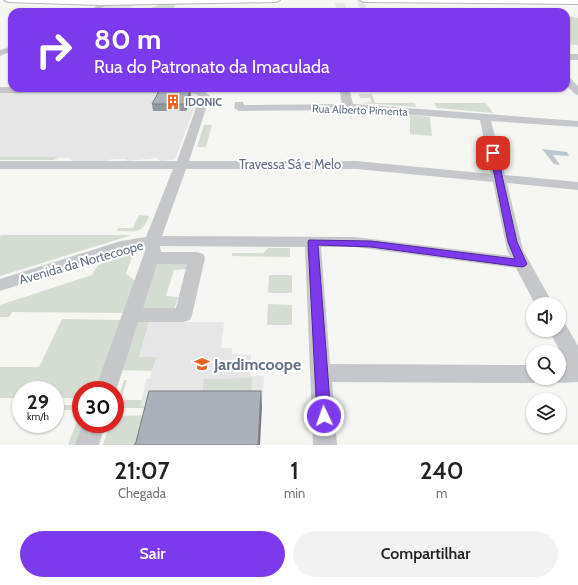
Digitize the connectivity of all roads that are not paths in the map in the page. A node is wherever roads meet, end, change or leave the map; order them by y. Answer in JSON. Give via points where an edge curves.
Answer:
{"nodes":[{"id":1,"x":8,"y":0,"type":"edge"},
{"id":2,"x":276,"y":0,"type":"edge"},
{"id":3,"x":364,"y":0,"type":"edge"},
{"id":4,"x":535,"y":1,"type":"edge"},
{"id":5,"x":578,"y":2,"type":"edge"},
{"id":6,"x":107,"y":3,"type":"junction"},
{"id":7,"x":97,"y":8,"type":"edge"},
{"id":8,"x":570,"y":83,"type":"edge"},
{"id":9,"x":202,"y":92,"type":"edge"},
{"id":10,"x":345,"y":92,"type":"edge"},
{"id":11,"x":578,"y":92,"type":"edge"},
{"id":12,"x":239,"y":104,"type":"dead end"},
{"id":13,"x":348,"y":107,"type":"junction"},
{"id":14,"x":485,"y":117,"type":"junction"},
{"id":15,"x":578,"y":124,"type":"edge"},
{"id":16,"x":181,"y":164,"type":"junction"},
{"id":17,"x":0,"y":165,"type":"edge"},
{"id":18,"x":499,"y":177,"type":"junction"},
{"id":19,"x":578,"y":186,"type":"edge"},
{"id":20,"x":313,"y":242,"type":"junction"},
{"id":21,"x":151,"y":250,"type":"junction"},
{"id":22,"x":522,"y":264,"type":"junction"},
{"id":23,"x":0,"y":286,"type":"edge"},
{"id":24,"x":540,"y":297,"type":"edge"},
{"id":25,"x":131,"y":315,"type":"junction"},
{"id":26,"x":563,"y":337,"type":"edge"},
{"id":27,"x":578,"y":366,"type":"edge"},
{"id":28,"x":322,"y":373,"type":"junction"},
{"id":29,"x":578,"y":373,"type":"edge"},
{"id":30,"x":526,"y":374,"type":"edge"},
{"id":31,"x":566,"y":374,"type":"edge"},
{"id":32,"x":109,"y":381,"type":"edge"},
{"id":33,"x":91,"y":433,"type":"edge"},
{"id":34,"x":87,"y":445,"type":"edge"},
{"id":35,"x":325,"y":445,"type":"edge"}],
"edges":[{"from":1,"to":6,"type":"main road"},
{"from":2,"to":6,"type":"main road"},
{"from":3,"to":4,"type":"main road"},
{"from":4,"to":5,"type":"main road"},
{"from":6,"to":7,"type":"street"},
{"from":8,"to":11,"type":"street"},
{"from":9,"to":16,"type":"street","name":"Avenida da Nortecoope","via":[[204,97]]},
{"from":10,"to":13,"type":"street"},
{"from":12,"to":13,"type":"street","name":"Rua Alberto Pimenta","via":[[239,108]]},
{"from":13,"to":14,"type":"street","name":"Rua Alberto Pimenta"},
{"from":14,"to":15,"type":"street","name":"Rua Alberto Pimenta"},
{"from":14,"to":18,"type":"street"},
{"from":16,"to":17,"type":"street","name":"Travessa Sá e Melo"},
{"from":16,"to":18,"type":"street","name":"Travessa Sá e Melo","via":[[368,165]]},
{"from":16,"to":21,"type":"street","name":"Avenida da Nortecoope"},
{"from":18,"to":19,"type":"street","name":"Travessa Sá e Melo"},
{"from":18,"to":22,"type":"street","via":[[512,242]]},
{"from":20,"to":21,"type":"street"},
{"from":20,"to":22,"type":"street","via":[[371,244]]},
{"from":20,"to":28,"type":"street"},
{"from":21,"to":23,"type":"street","name":"Avenida da Nortecoope","via":[[127,246]]},
{"from":21,"to":25,"type":"street"},
{"from":21,"to":25,"type":"street","via":[[197,258],[183,314]]},
{"from":22,"to":24,"type":"street"},
{"from":25,"to":32,"type":"street"},
{"from":26,"to":27,"type":"street"},
{"from":28,"to":30,"type":"street"},
{"from":28,"to":35,"type":"street"},
{"from":29,"to":31,"type":"street"},
{"from":33,"to":34,"type":"street"}]}
